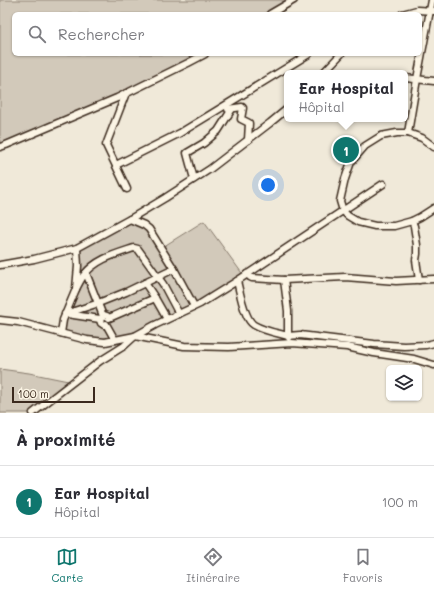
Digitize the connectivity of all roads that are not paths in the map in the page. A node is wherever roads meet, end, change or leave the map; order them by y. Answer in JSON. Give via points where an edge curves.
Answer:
{"nodes":[{"id":1,"x":294,"y":0,"type":"edge"},
{"id":2,"x":432,"y":0,"type":"edge"},
{"id":3,"x":432,"y":11,"type":"edge"},
{"id":4,"x":273,"y":12,"type":"edge"},
{"id":5,"x":410,"y":12,"type":"edge"},
{"id":6,"x":202,"y":56,"type":"edge"},
{"id":7,"x":306,"y":56,"type":"edge"},
{"id":8,"x":339,"y":56,"type":"edge"},
{"id":9,"x":326,"y":70,"type":"edge"},
{"id":10,"x":408,"y":78,"type":"edge"},
{"id":11,"x":417,"y":79,"type":"junction"},
{"id":12,"x":434,"y":81,"type":"edge"},
{"id":13,"x":126,"y":93,"type":"junction"},
{"id":14,"x":232,"y":109,"type":"junction"},
{"id":15,"x":218,"y":110,"type":"junction"},
{"id":16,"x":284,"y":112,"type":"edge"},
{"id":17,"x":408,"y":133,"type":"junction"},
{"id":18,"x":248,"y":140,"type":"junction"},
{"id":19,"x":0,"y":147,"type":"edge"},
{"id":20,"x":434,"y":147,"type":"edge"},
{"id":21,"x":116,"y":165,"type":"junction"},
{"id":22,"x":194,"y":179,"type":"junction"},
{"id":23,"x":383,"y":184,"type":"dead end"},
{"id":24,"x":127,"y":188,"type":"dead end"},
{"id":25,"x":434,"y":208,"type":"edge"},
{"id":26,"x":343,"y":211,"type":"junction"},
{"id":27,"x":130,"y":219,"type":"junction"},
{"id":28,"x":412,"y":221,"type":"junction"},
{"id":29,"x":77,"y":248,"type":"junction"},
{"id":30,"x":0,"y":265,"type":"edge"},
{"id":31,"x":174,"y":269,"type":"junction"},
{"id":32,"x":86,"y":273,"type":"junction"},
{"id":33,"x":247,"y":274,"type":"junction"},
{"id":34,"x":158,"y":276,"type":"junction"},
{"id":35,"x":434,"y":279,"type":"edge"},
{"id":36,"x":284,"y":280,"type":"junction"},
{"id":37,"x":419,"y":280,"type":"junction"},
{"id":38,"x":237,"y":281,"type":"junction"},
{"id":39,"x":145,"y":283,"type":"junction"},
{"id":40,"x":76,"y":289,"type":"junction"},
{"id":41,"x":155,"y":298,"type":"junction"},
{"id":42,"x":98,"y":303,"type":"junction"},
{"id":43,"x":194,"y":306,"type":"junction"},
{"id":44,"x":66,"y":314,"type":"junction"},
{"id":45,"x":179,"y":314,"type":"junction"},
{"id":46,"x":102,"y":318,"type":"junction"},
{"id":47,"x":167,"y":319,"type":"junction"},
{"id":48,"x":0,"y":320,"type":"edge"},
{"id":49,"x":61,"y":333,"type":"junction"},
{"id":50,"x":135,"y":336,"type":"junction"},
{"id":51,"x":288,"y":336,"type":"junction"},
{"id":52,"x":115,"y":340,"type":"junction"},
{"id":53,"x":292,"y":343,"type":"junction"},
{"id":54,"x":434,"y":344,"type":"edge"},
{"id":55,"x":434,"y":365,"type":"edge"},
{"id":56,"x":33,"y":413,"type":"edge"}],
"edges":[{"from":1,"to":4,"type":"street"},
{"from":2,"to":3,"type":"street"},
{"from":3,"to":5,"type":"street"},
{"from":3,"to":11,"type":"street"},
{"from":6,"to":13,"type":"street"},
{"from":7,"to":15,"type":"street"},
{"from":8,"to":9,"type":"street"},
{"from":10,"to":11,"type":"street"},
{"from":11,"to":12,"type":"street"},
{"from":11,"to":17,"type":"street"},
{"from":13,"to":19,"type":"street"},
{"from":13,"to":21,"type":"street","via":[[106,145]]},
{"from":14,"to":15,"type":"street"},
{"from":14,"to":18,"type":"street","via":[[244,108],[241,119],[249,123]]},
{"from":14,"to":22,"type":"street","via":[[218,131],[204,143],[187,152]]},
{"from":15,"to":21,"type":"street"},
{"from":16,"to":18,"type":"street"},
{"from":17,"to":20,"type":"street","via":[[422,138]]},
{"from":17,"to":26,"type":"street","via":[[381,136],[365,146],[351,162],[340,201]]},
{"from":18,"to":22,"type":"street"},
{"from":21,"to":24,"type":"street"},
{"from":22,"to":27,"type":"street"},
{"from":23,"to":26,"type":"street"},
{"from":25,"to":28,"type":"street"},
{"from":26,"to":28,"type":"street","via":[[358,222],[375,226],[394,226]]},
{"from":26,"to":33,"type":"street"},
{"from":27,"to":29,"type":"street"},
{"from":27,"to":31,"type":"street","via":[[149,229]]},
{"from":28,"to":37,"type":"street","via":[[417,245]]},
{"from":29,"to":30,"type":"street"},
{"from":29,"to":40,"type":"street"},
{"from":31,"to":34,"type":"street"},
{"from":31,"to":43,"type":"street"},
{"from":32,"to":34,"type":"street","via":[[97,262],[138,248]]},
{"from":32,"to":40,"type":"street"},
{"from":32,"to":42,"type":"street"},
{"from":33,"to":36,"type":"street","via":[[252,278]]},
{"from":33,"to":38,"type":"street"},
{"from":34,"to":39,"type":"street"},
{"from":34,"to":45,"type":"street"},
{"from":35,"to":37,"type":"street"},
{"from":36,"to":37,"type":"street","via":[[345,277]]},
{"from":36,"to":51,"type":"street"},
{"from":38,"to":43,"type":"street"},
{"from":38,"to":51,"type":"street","via":[[250,321],[262,328]]},
{"from":39,"to":41,"type":"street"},
{"from":39,"to":42,"type":"street"},
{"from":40,"to":44,"type":"street"},
{"from":41,"to":46,"type":"street","via":[[109,318]]},
{"from":41,"to":47,"type":"street"},
{"from":42,"to":44,"type":"street"},
{"from":42,"to":46,"type":"street"},
{"from":43,"to":45,"type":"street"},
{"from":44,"to":46,"type":"street"},
{"from":44,"to":49,"type":"street"},
{"from":45,"to":47,"type":"street"},
{"from":46,"to":52,"type":"street","via":[[101,323],[106,324]]},
{"from":47,"to":50,"type":"street"},
{"from":48,"to":49,"type":"street"},
{"from":49,"to":52,"type":"street","via":[[87,340]]},
{"from":50,"to":52,"type":"street"},
{"from":50,"to":53,"type":"street","via":[[184,346],[229,347]]},
{"from":50,"to":56,"type":"street"},
{"from":51,"to":53,"type":"street"},
{"from":51,"to":54,"type":"street","via":[[300,335],[404,346]]},
{"from":53,"to":55,"type":"street","via":[[347,347]]}]}
